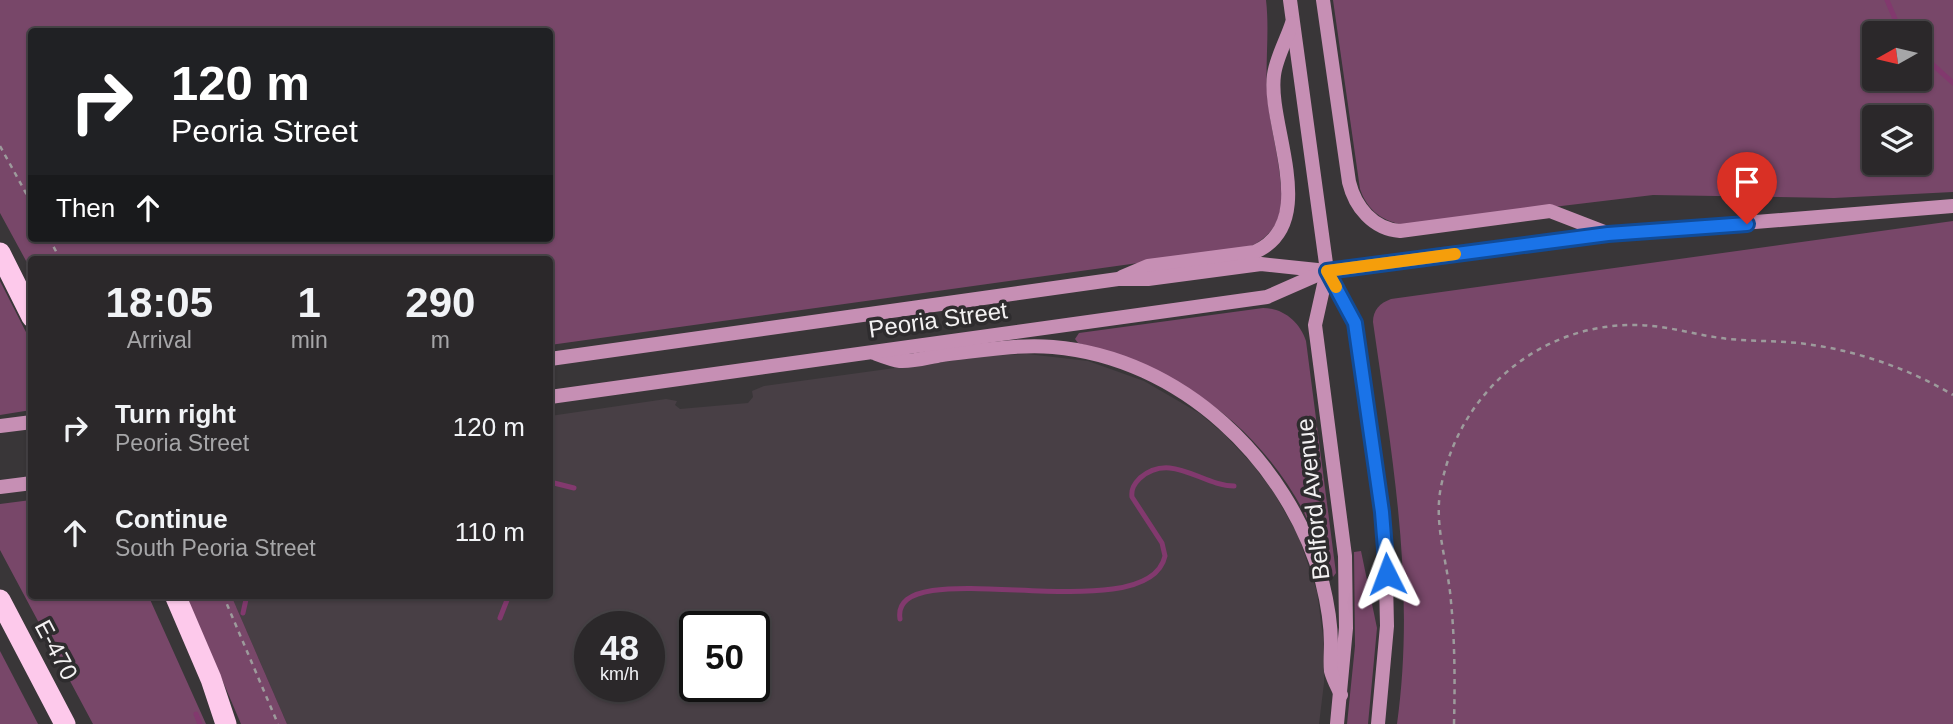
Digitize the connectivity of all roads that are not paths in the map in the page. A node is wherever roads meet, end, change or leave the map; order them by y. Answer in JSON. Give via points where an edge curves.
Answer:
{"nodes":[{"id":1,"x":1290,"y":0,"type":"edge"},
{"id":2,"x":1323,"y":0,"type":"edge"},
{"id":3,"x":1293,"y":21,"type":"junction"},
{"id":4,"x":1953,"y":206,"type":"edge"},
{"id":5,"x":1608,"y":234,"type":"junction"},
{"id":6,"x":0,"y":251,"type":"edge"},
{"id":7,"x":1327,"y":271,"type":"junction"},
{"id":8,"x":1118,"y":279,"type":"junction"},
{"id":9,"x":28,"y":282,"type":"edge"},
{"id":10,"x":28,"y":309,"type":"edge"},
{"id":11,"x":870,"y":352,"type":"junction"},
{"id":12,"x":553,"y":359,"type":"edge"},
{"id":13,"x":553,"y":397,"type":"edge"},
{"id":14,"x":28,"y":422,"type":"edge"},
{"id":15,"x":0,"y":426,"type":"edge"},
{"id":16,"x":28,"y":484,"type":"edge"},
{"id":17,"x":0,"y":487,"type":"edge"},
{"id":18,"x":162,"y":599,"type":"edge"},
{"id":19,"x":177,"y":599,"type":"edge"},
{"id":20,"x":0,"y":600,"type":"edge"},
{"id":21,"x":1341,"y":695,"type":"junction"},
{"id":22,"x":224,"y":718,"type":"edge"},
{"id":23,"x":65,"y":724,"type":"edge"},
{"id":24,"x":1337,"y":724,"type":"edge"},
{"id":25,"x":1378,"y":724,"type":"edge"}],
"edges":[{"from":1,"to":3,"type":"main road","name":"Belford Avenue"},
{"from":2,"to":5,"type":"main road","via":[[1349,182],[1357,203],[1370,218],[1400,231],[1550,211]]},
{"from":3,"to":7,"type":"main road","name":"Belford Avenue"},
{"from":3,"to":8,"type":"main road","via":[[1274,75],[1289,191],[1280,231],[1255,252],[1148,266]]},
{"from":4,"to":5,"type":"main road","name":"Peoria Street"},
{"from":5,"to":7,"type":"main road","name":"Peoria Street"},
{"from":6,"to":9,"type":"highway"},
{"from":6,"to":10,"type":"highway"},
{"from":7,"to":8,"type":"main road","name":"Peoria Street","via":[[1261,264]]},
{"from":7,"to":11,"type":"main road","name":"Peoria Street","via":[[1267,297]]},
{"from":7,"to":21,"type":"main road","name":"Belford Avenue","via":[[1315,326],[1345,556]]},
{"from":7,"to":25,"type":"main road","name":"Belford Avenue","via":[[1355,323],[1385,535],[1387,626]]},
{"from":8,"to":12,"type":"main road","name":"Peoria Street"},
{"from":11,"to":13,"type":"main road","name":"Peoria Street"},
{"from":11,"to":21,"type":"main road","via":[[900,361],[1009,347],[1065,349],[1125,364],[1197,401],[1262,464],[1304,531],[1323,584],[1331,671]]},
{"from":14,"to":15,"type":"main road"},
{"from":16,"to":17,"type":"main road"},
{"from":18,"to":22,"type":"highway","via":[[200,686]]},
{"from":19,"to":22,"type":"highway"},
{"from":20,"to":23,"type":"highway","name":"E-470"},
{"from":21,"to":24,"type":"main road","name":"Belford Avenue"}]}
